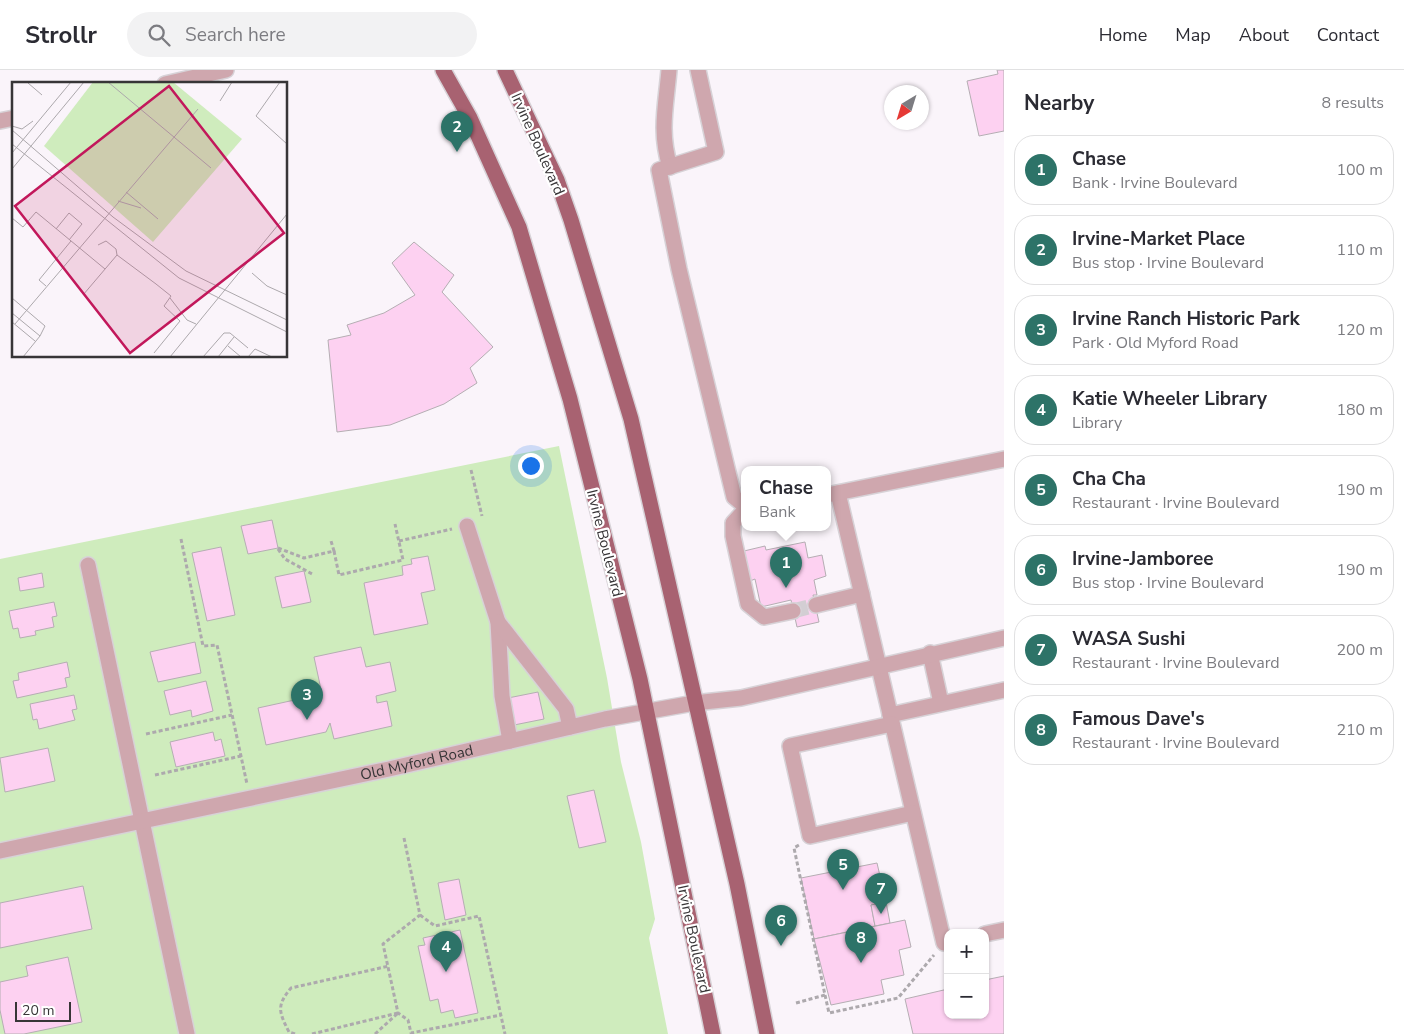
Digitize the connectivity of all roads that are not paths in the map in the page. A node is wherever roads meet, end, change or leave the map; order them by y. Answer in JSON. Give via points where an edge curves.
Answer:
{"nodes":[{"id":1,"x":226,"y":70,"type":"edge"},
{"id":2,"x":443,"y":70,"type":"edge"},
{"id":3,"x":505,"y":70,"type":"edge"},
{"id":4,"x":670,"y":70,"type":"edge"},
{"id":5,"x":698,"y":70,"type":"edge"},
{"id":6,"x":174,"y":82,"type":"edge"},
{"id":7,"x":670,"y":167,"type":"junction"},
{"id":8,"x":1004,"y":459,"type":"edge"},
{"id":9,"x":833,"y":494,"type":"edge"},
{"id":10,"x":741,"y":503,"type":"edge"},
{"id":11,"x":741,"y":514,"type":"edge"},
{"id":12,"x":467,"y":526,"type":"road end"},
{"id":13,"x":88,"y":566,"type":"dead end"},
{"id":14,"x":862,"y":594,"type":"junction"},
{"id":15,"x":816,"y":605,"type":"tunnel mouth"},
{"id":16,"x":793,"y":610,"type":"tunnel mouth"},
{"id":17,"x":498,"y":622,"type":"junction"},
{"id":18,"x":1004,"y":638,"type":"edge"},
{"id":19,"x":930,"y":653,"type":"junction"},
{"id":20,"x":878,"y":666,"type":"junction"},
{"id":21,"x":1004,"y":690,"type":"edge"},
{"id":22,"x":694,"y":703,"type":"junction"},
{"id":23,"x":941,"y":704,"type":"junction"},
{"id":24,"x":647,"y":712,"type":"junction"},
{"id":25,"x":891,"y":720,"type":"junction"},
{"id":26,"x":570,"y":727,"type":"junction"},
{"id":27,"x":510,"y":741,"type":"junction"},
{"id":28,"x":913,"y":813,"type":"junction"},
{"id":29,"x":140,"y":823,"type":"junction"},
{"id":30,"x":0,"y":850,"type":"edge"},
{"id":31,"x":1004,"y":930,"type":"edge"},
{"id":32,"x":989,"y":933,"type":"edge"},
{"id":33,"x":944,"y":935,"type":"edge"},
{"id":34,"x":187,"y":1034,"type":"edge"},
{"id":35,"x":714,"y":1034,"type":"edge"},
{"id":36,"x":767,"y":1034,"type":"edge"}],
"edges":[{"from":1,"to":6,"type":"street"},
{"from":2,"to":24,"type":"main road","name":"Irvine Boulevard","via":[[470,118],[519,227],[570,399]]},
{"from":3,"to":22,"type":"main road","name":"Irvine Boulevard","via":[[557,180],[571,220],[630,419]]},
{"from":4,"to":7,"type":"street","via":[[662,130]]},
{"from":5,"to":7,"type":"street","via":[[716,152]]},
{"from":7,"to":10,"type":"street","via":[[659,170],[678,269],[734,497]]},
{"from":8,"to":9,"type":"street"},
{"from":9,"to":14,"type":"street"},
{"from":11,"to":16,"type":"street","via":[[733,523],[733,536],[748,604],[764,617]]},
{"from":12,"to":17,"type":"street"},
{"from":13,"to":29,"type":"street"},
{"from":14,"to":15,"type":"street"},
{"from":14,"to":20,"type":"street"},
{"from":17,"to":26,"type":"street","via":[[566,709]]},
{"from":17,"to":27,"type":"street","via":[[502,696]]},
{"from":18,"to":19,"type":"street","name":"Old Myford Road"},
{"from":19,"to":20,"type":"street","name":"Old Myford Road"},
{"from":19,"to":23,"type":"street"},
{"from":20,"to":22,"type":"street","name":"Old Myford Road","via":[[741,698]]},
{"from":20,"to":25,"type":"street"},
{"from":21,"to":23,"type":"street"},
{"from":22,"to":24,"type":"street","name":"Old Myford Road"},
{"from":22,"to":36,"type":"main road","name":"Irvine Boulevard","via":[[737,884]]},
{"from":23,"to":25,"type":"street"},
{"from":24,"to":26,"type":"street","name":"Old Myford Road"},
{"from":24,"to":35,"type":"main road","name":"Irvine Boulevard"},
{"from":25,"to":28,"type":"street"},
{"from":25,"to":28,"type":"street","via":[[790,746],[810,836]]},
{"from":26,"to":27,"type":"street","name":"Old Myford Road"},
{"from":27,"to":29,"type":"street","name":"Old Myford Road"},
{"from":28,"to":33,"type":"street"},
{"from":29,"to":30,"type":"street","name":"Old Myford Road"},
{"from":29,"to":34,"type":"street"},
{"from":31,"to":32,"type":"street"}]}
